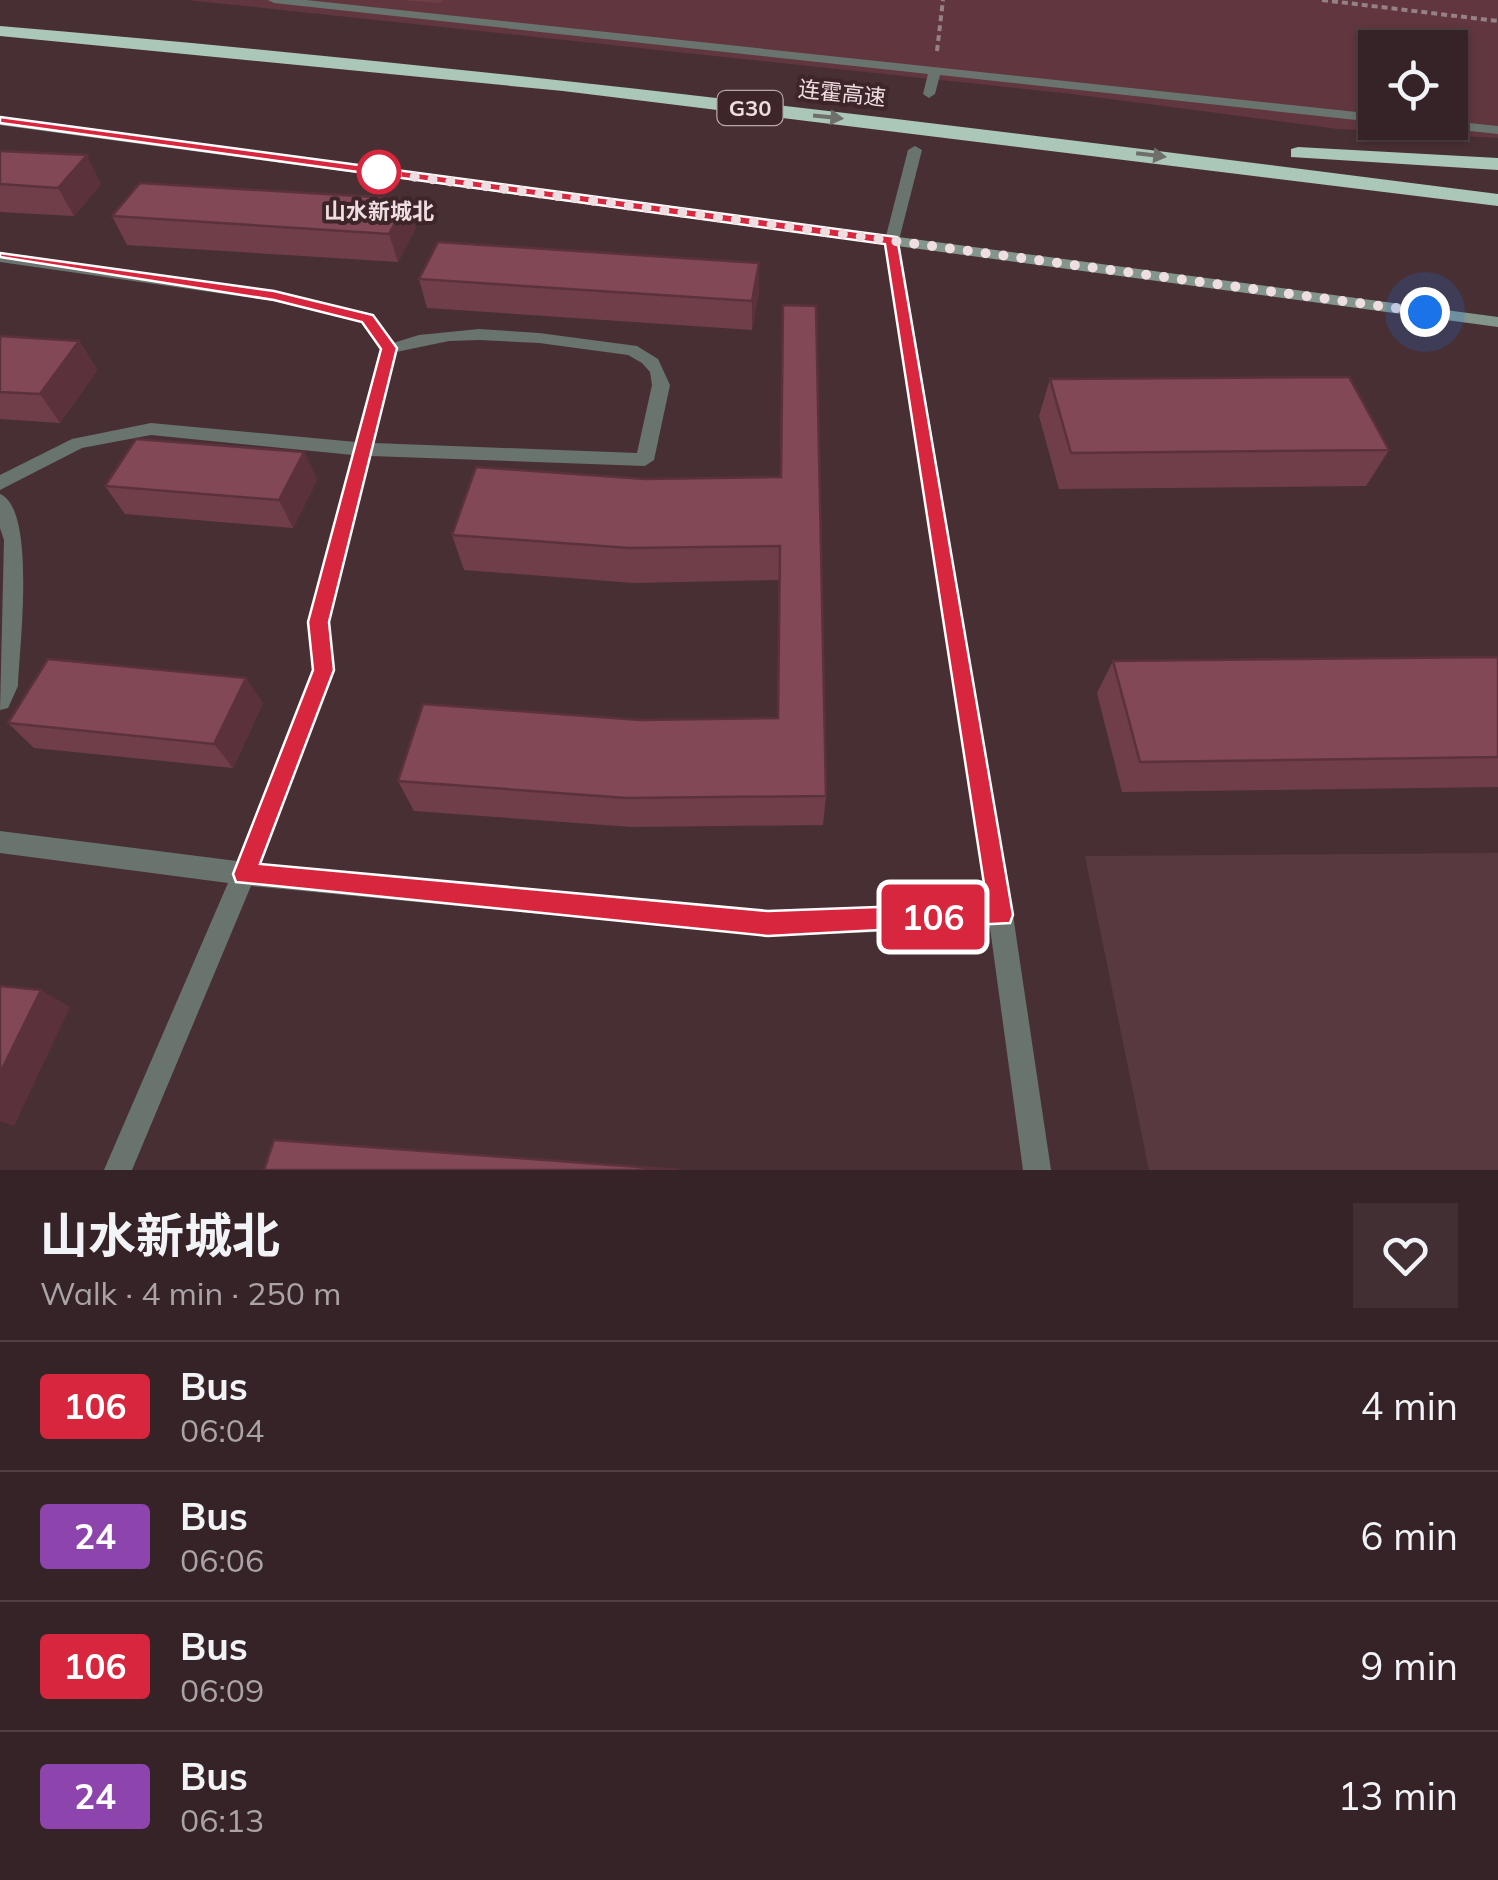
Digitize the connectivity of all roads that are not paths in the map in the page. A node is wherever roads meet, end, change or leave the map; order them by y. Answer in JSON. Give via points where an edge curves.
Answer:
{"nodes":[{"id":1,"x":274,"y":0,"type":"edge"},
{"id":2,"x":0,"y":16,"type":"edge"},
{"id":3,"x":0,"y":31,"type":"edge"},
{"id":4,"x":935,"y":72,"type":"junction"},
{"id":5,"x":929,"y":94,"type":"dead end"},
{"id":6,"x":1358,"y":116,"type":"edge"},
{"id":7,"x":0,"y":121,"type":"edge"},
{"id":8,"x":1468,"y":127,"type":"edge"},
{"id":9,"x":1498,"y":130,"type":"edge"},
{"id":10,"x":915,"y":150,"type":"dead end"},
{"id":11,"x":1298,"y":153,"type":"junction"},
{"id":12,"x":1498,"y":164,"type":"edge"},
{"id":13,"x":1498,"y":179,"type":"edge"},
{"id":14,"x":1498,"y":200,"type":"edge"},
{"id":15,"x":892,"y":240,"type":"junction"},
{"id":16,"x":0,"y":257,"type":"edge"},
{"id":17,"x":1498,"y":322,"type":"edge"},
{"id":18,"x":389,"y":348,"type":"junction"},
{"id":19,"x":361,"y":449,"type":"junction"},
{"id":20,"x":0,"y":483,"type":"edge"},
{"id":21,"x":0,"y":501,"type":"edge"},
{"id":22,"x":0,"y":701,"type":"edge"},
{"id":23,"x":0,"y":842,"type":"edge"},
{"id":24,"x":244,"y":874,"type":"junction"},
{"id":25,"x":1001,"y":915,"type":"junction"},
{"id":26,"x":118,"y":1170,"type":"edge"},
{"id":27,"x":1037,"y":1170,"type":"edge"}],
"edges":[{"from":1,"to":4,"type":"street"},
{"from":2,"to":11,"type":"highway","name":"连霍高速","number":"G30","via":[[255,35]]},
{"from":3,"to":14,"type":"highway","name":"连霍高速","number":"G30","one_way":true,"via":[[247,50]]},
{"from":4,"to":5,"type":"street"},
{"from":4,"to":6,"type":"street"},
{"from":7,"to":15,"type":"street"},
{"from":8,"to":9,"type":"street"},
{"from":10,"to":15,"type":"street"},
{"from":11,"to":12,"type":"highway"},
{"from":11,"to":13,"type":"highway","name":"连霍高速","number":"G30"},
{"from":15,"to":17,"type":"street"},
{"from":15,"to":25,"type":"street"},
{"from":16,"to":18,"type":"street","via":[[274,296],[367,318]]},
{"from":18,"to":19,"type":"street"},
{"from":18,"to":19,"type":"street","via":[[455,332],[488,332],[631,350],[654,364],[662,385],[645,460]]},
{"from":19,"to":20,"type":"street","via":[[151,428],[78,443]]},
{"from":19,"to":24,"type":"street","via":[[318,622],[324,670]]},
{"from":21,"to":22,"type":"street","via":[[14,540],[7,686]]},
{"from":23,"to":24,"type":"street"},
{"from":24,"to":25,"type":"street","via":[[768,924]]},
{"from":24,"to":26,"type":"street"},
{"from":25,"to":27,"type":"street"}]}
